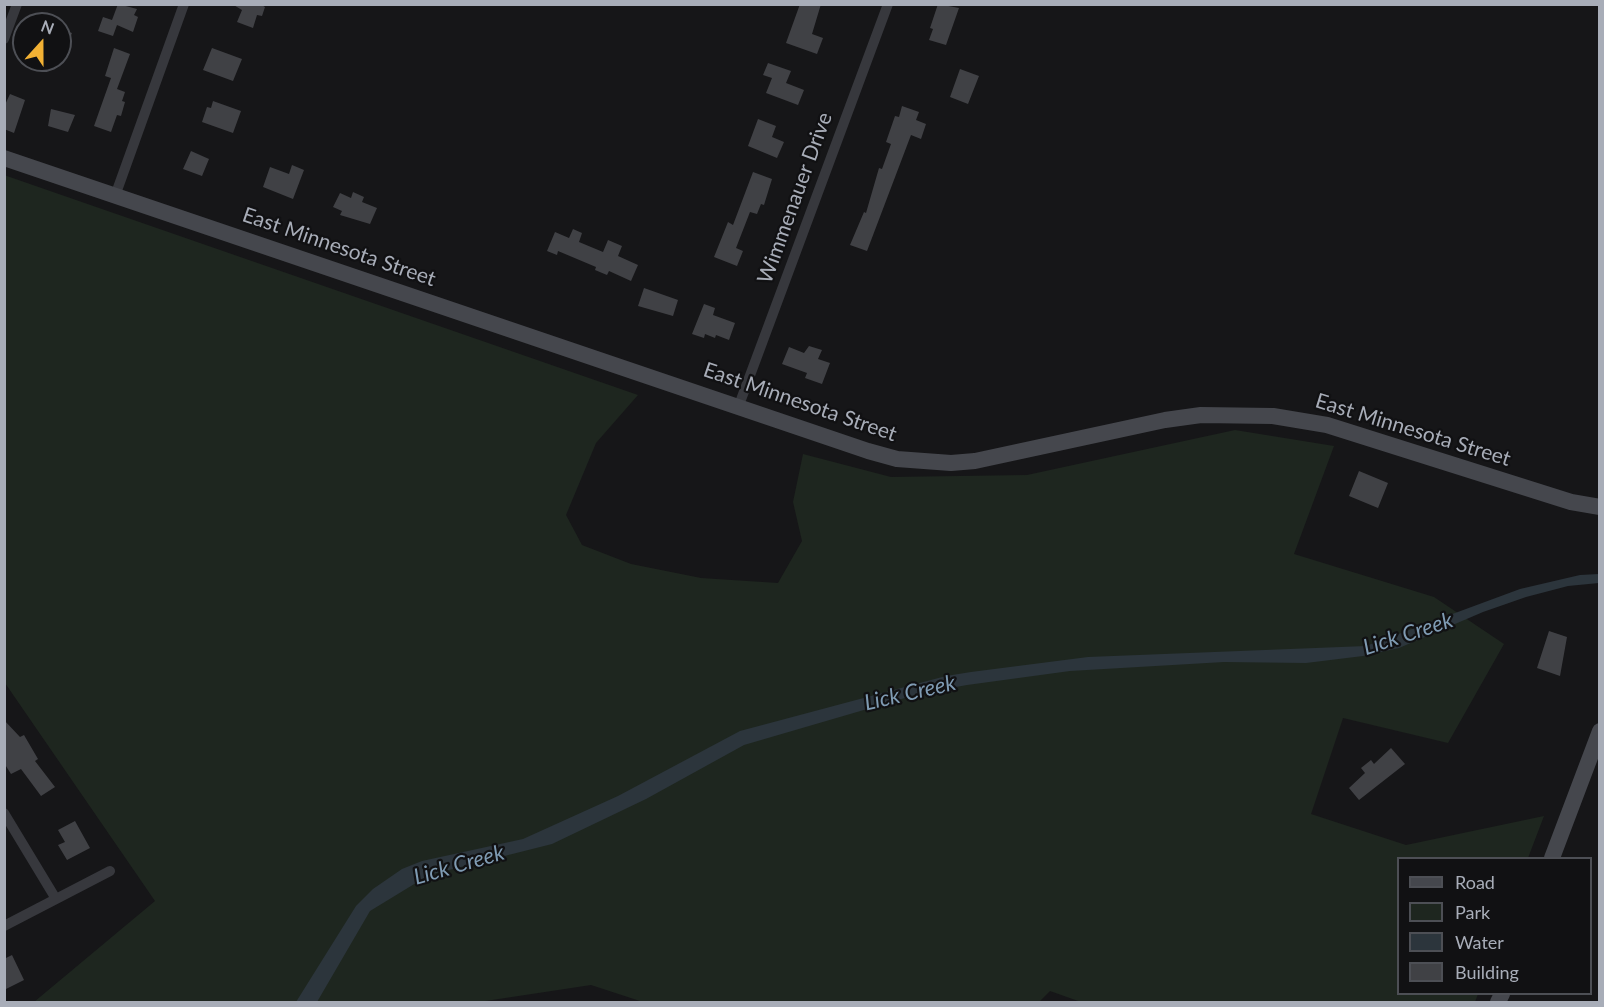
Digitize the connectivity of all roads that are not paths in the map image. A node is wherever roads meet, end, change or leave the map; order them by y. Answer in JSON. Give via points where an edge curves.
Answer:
{"nodes":[{"id":1,"x":16,"y":4,"type":"edge"},
{"id":2,"x":184,"y":4,"type":"edge"},
{"id":3,"x":888,"y":4,"type":"edge"},
{"id":4,"x":4,"y":39,"type":"edge"},
{"id":5,"x":4,"y":158,"type":"edge"},
{"id":6,"x":115,"y":196,"type":"junction"},
{"id":7,"x":739,"y":405,"type":"junction"},
{"id":8,"x":1599,"y":507,"type":"edge"},
{"id":9,"x":1599,"y":731,"type":"edge"},
{"id":10,"x":4,"y":813,"type":"edge"},
{"id":11,"x":1552,"y":857,"type":"edge"},
{"id":12,"x":110,"y":871,"type":"dead end"},
{"id":13,"x":56,"y":899,"type":"junction"},
{"id":14,"x":4,"y":926,"type":"edge"}],
"edges":[{"from":1,"to":4,"type":"street"},
{"from":2,"to":6,"type":"street"},
{"from":3,"to":7,"type":"street","name":"Wimmenauer Drive"},
{"from":5,"to":6,"type":"street","name":"East Minnesota Street"},
{"from":6,"to":7,"type":"street","name":"East Minnesota Street"},
{"from":7,"to":8,"type":"street","name":"East Minnesota Street","via":[[880,455],[915,462],[951,463],[998,458],[1176,418],[1237,414],[1291,418],[1327,425],[1548,495]]},
{"from":9,"to":11,"type":"street"},
{"from":10,"to":13,"type":"street"},
{"from":12,"to":13,"type":"street"},
{"from":13,"to":14,"type":"street"}]}
